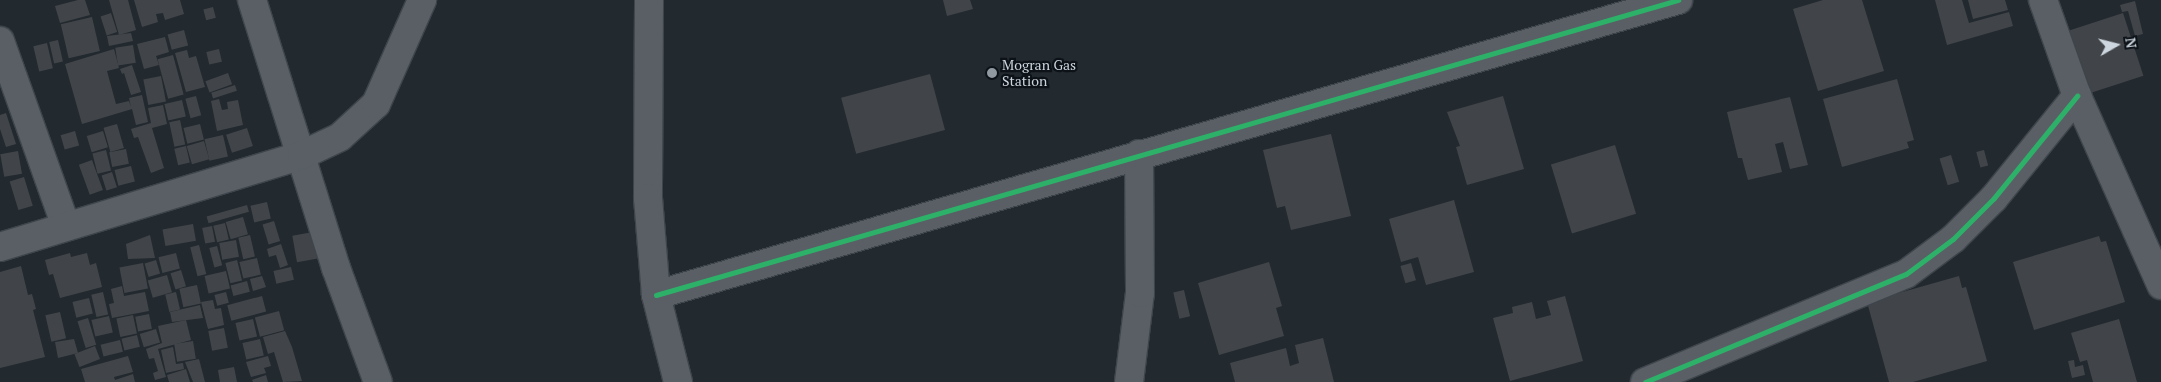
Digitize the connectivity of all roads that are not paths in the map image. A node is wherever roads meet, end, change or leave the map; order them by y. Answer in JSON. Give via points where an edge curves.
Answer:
{"nodes":[{"id":1,"x":252,"y":0,"type":"edge"},
{"id":2,"x":422,"y":0,"type":"edge"},
{"id":3,"x":649,"y":0,"type":"edge"},
{"id":4,"x":1678,"y":0,"type":"edge"},
{"id":5,"x":2043,"y":0,"type":"edge"},
{"id":6,"x":0,"y":42,"type":"edge"},
{"id":7,"x":2077,"y":96,"type":"junction"},
{"id":8,"x":1139,"y":154,"type":"junction"},
{"id":9,"x":302,"y":155,"type":"junction"},
{"id":10,"x":66,"y":224,"type":"junction"},
{"id":11,"x":0,"y":247,"type":"edge"},
{"id":12,"x":2161,"y":285,"type":"edge"},
{"id":13,"x":656,"y":295,"type":"junction"},
{"id":14,"x":373,"y":380,"type":"edge"},
{"id":15,"x":678,"y":382,"type":"edge"},
{"id":16,"x":1129,"y":382,"type":"edge"},
{"id":17,"x":1645,"y":382,"type":"edge"}],
"edges":[{"from":1,"to":9,"type":"street"},
{"from":2,"to":9,"type":"street","via":[[376,104],[340,137]]},
{"from":3,"to":13,"type":"street","via":[[648,198]]},
{"from":4,"to":8,"type":"street"},
{"from":5,"to":7,"type":"street"},
{"from":6,"to":10,"type":"street"},
{"from":7,"to":12,"type":"street"},
{"from":7,"to":17,"type":"street","via":[[1994,198],[1953,238],[1906,274]]},
{"from":8,"to":13,"type":"street"},
{"from":8,"to":16,"type":"street","via":[[1140,293]]},
{"from":9,"to":10,"type":"street"},
{"from":9,"to":14,"type":"street"},
{"from":10,"to":11,"type":"street"},
{"from":13,"to":15,"type":"street"}]}
